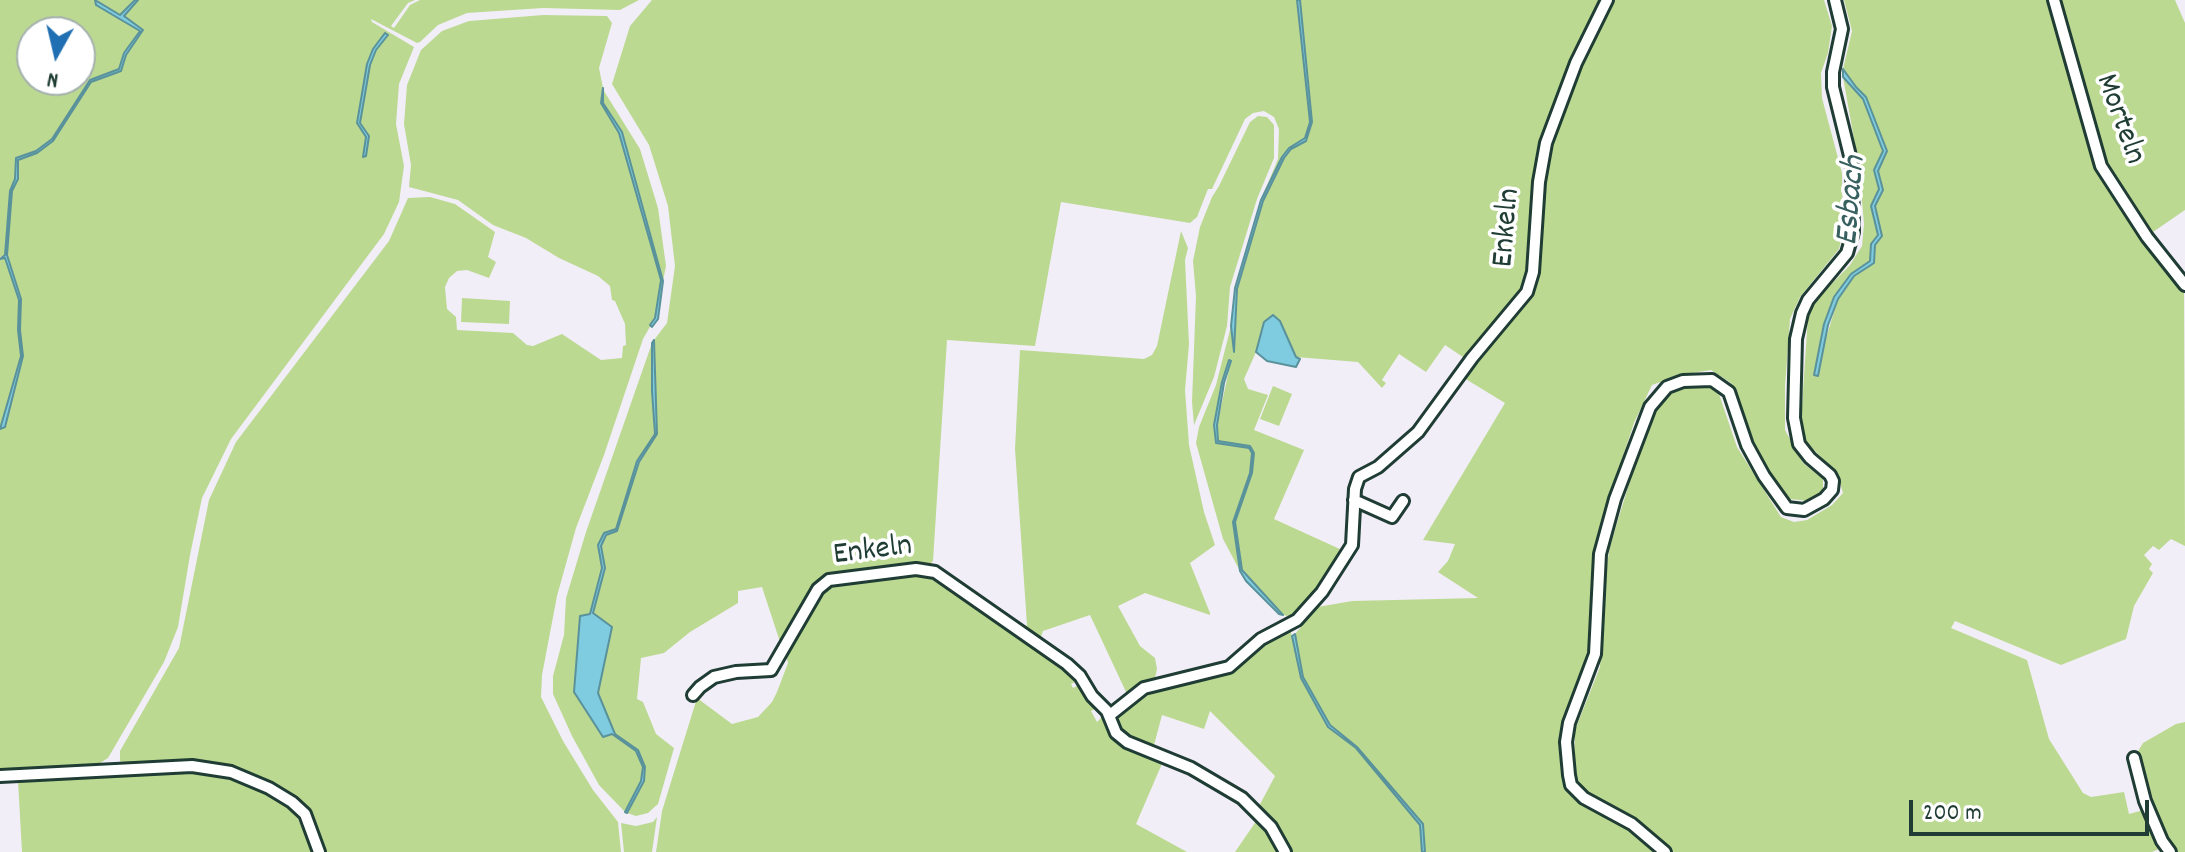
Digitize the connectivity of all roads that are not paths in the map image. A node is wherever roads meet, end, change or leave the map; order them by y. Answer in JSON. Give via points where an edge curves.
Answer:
{"nodes":[{"id":1,"x":1607,"y":0,"type":"edge"},
{"id":2,"x":1835,"y":0,"type":"edge"},
{"id":3,"x":2054,"y":0,"type":"edge"},
{"id":4,"x":2185,"y":285,"type":"edge"},
{"id":5,"x":1354,"y":500,"type":"junction"},
{"id":6,"x":1403,"y":501,"type":"dead end"},
{"id":7,"x":693,"y":695,"type":"dead end"},
{"id":8,"x":1110,"y":715,"type":"junction"},
{"id":9,"x":2134,"y":758,"type":"dead end"},
{"id":10,"x":0,"y":776,"type":"edge"},
{"id":11,"x":319,"y":852,"type":"edge"},
{"id":12,"x":1285,"y":852,"type":"edge"},
{"id":13,"x":1665,"y":852,"type":"edge"},
{"id":14,"x":2170,"y":852,"type":"edge"}],
"edges":[{"from":1,"to":5,"type":"street","name":"Enkeln","via":[[1546,143],[1527,292],[1418,432],[1378,467],[1360,475]]},
{"from":2,"to":13,"type":"street","via":[[1842,29],[1832,80],[1852,164],[1853,232],[1847,253],[1802,313],[1796,339],[1794,418],[1799,444],[1830,475],[1832,490],[1804,510],[1787,508],[1747,445],[1729,392],[1712,380],[1683,381],[1667,387],[1650,407],[1600,554],[1595,654],[1566,742],[1571,785]]},
{"from":3,"to":4,"type":"street","name":"Morteln","via":[[2101,166]]},
{"from":5,"to":6,"type":"street","via":[[1392,517]]},
{"from":5,"to":8,"type":"street","name":"Enkeln","via":[[1352,545],[1302,616],[1261,639],[1224,669],[1144,688]]},
{"from":7,"to":8,"type":"street","name":"Enkeln","via":[[714,677],[771,670],[818,589],[829,580],[916,569],[944,577],[1067,664]]},
{"from":8,"to":12,"type":"street","name":"Enkeln","via":[[1116,733],[1127,742],[1191,768],[1242,798],[1265,820]]},
{"from":9,"to":14,"type":"street","via":[[2145,801]]},
{"from":10,"to":11,"type":"street","via":[[192,766],[231,772],[292,802],[305,814]]}]}
